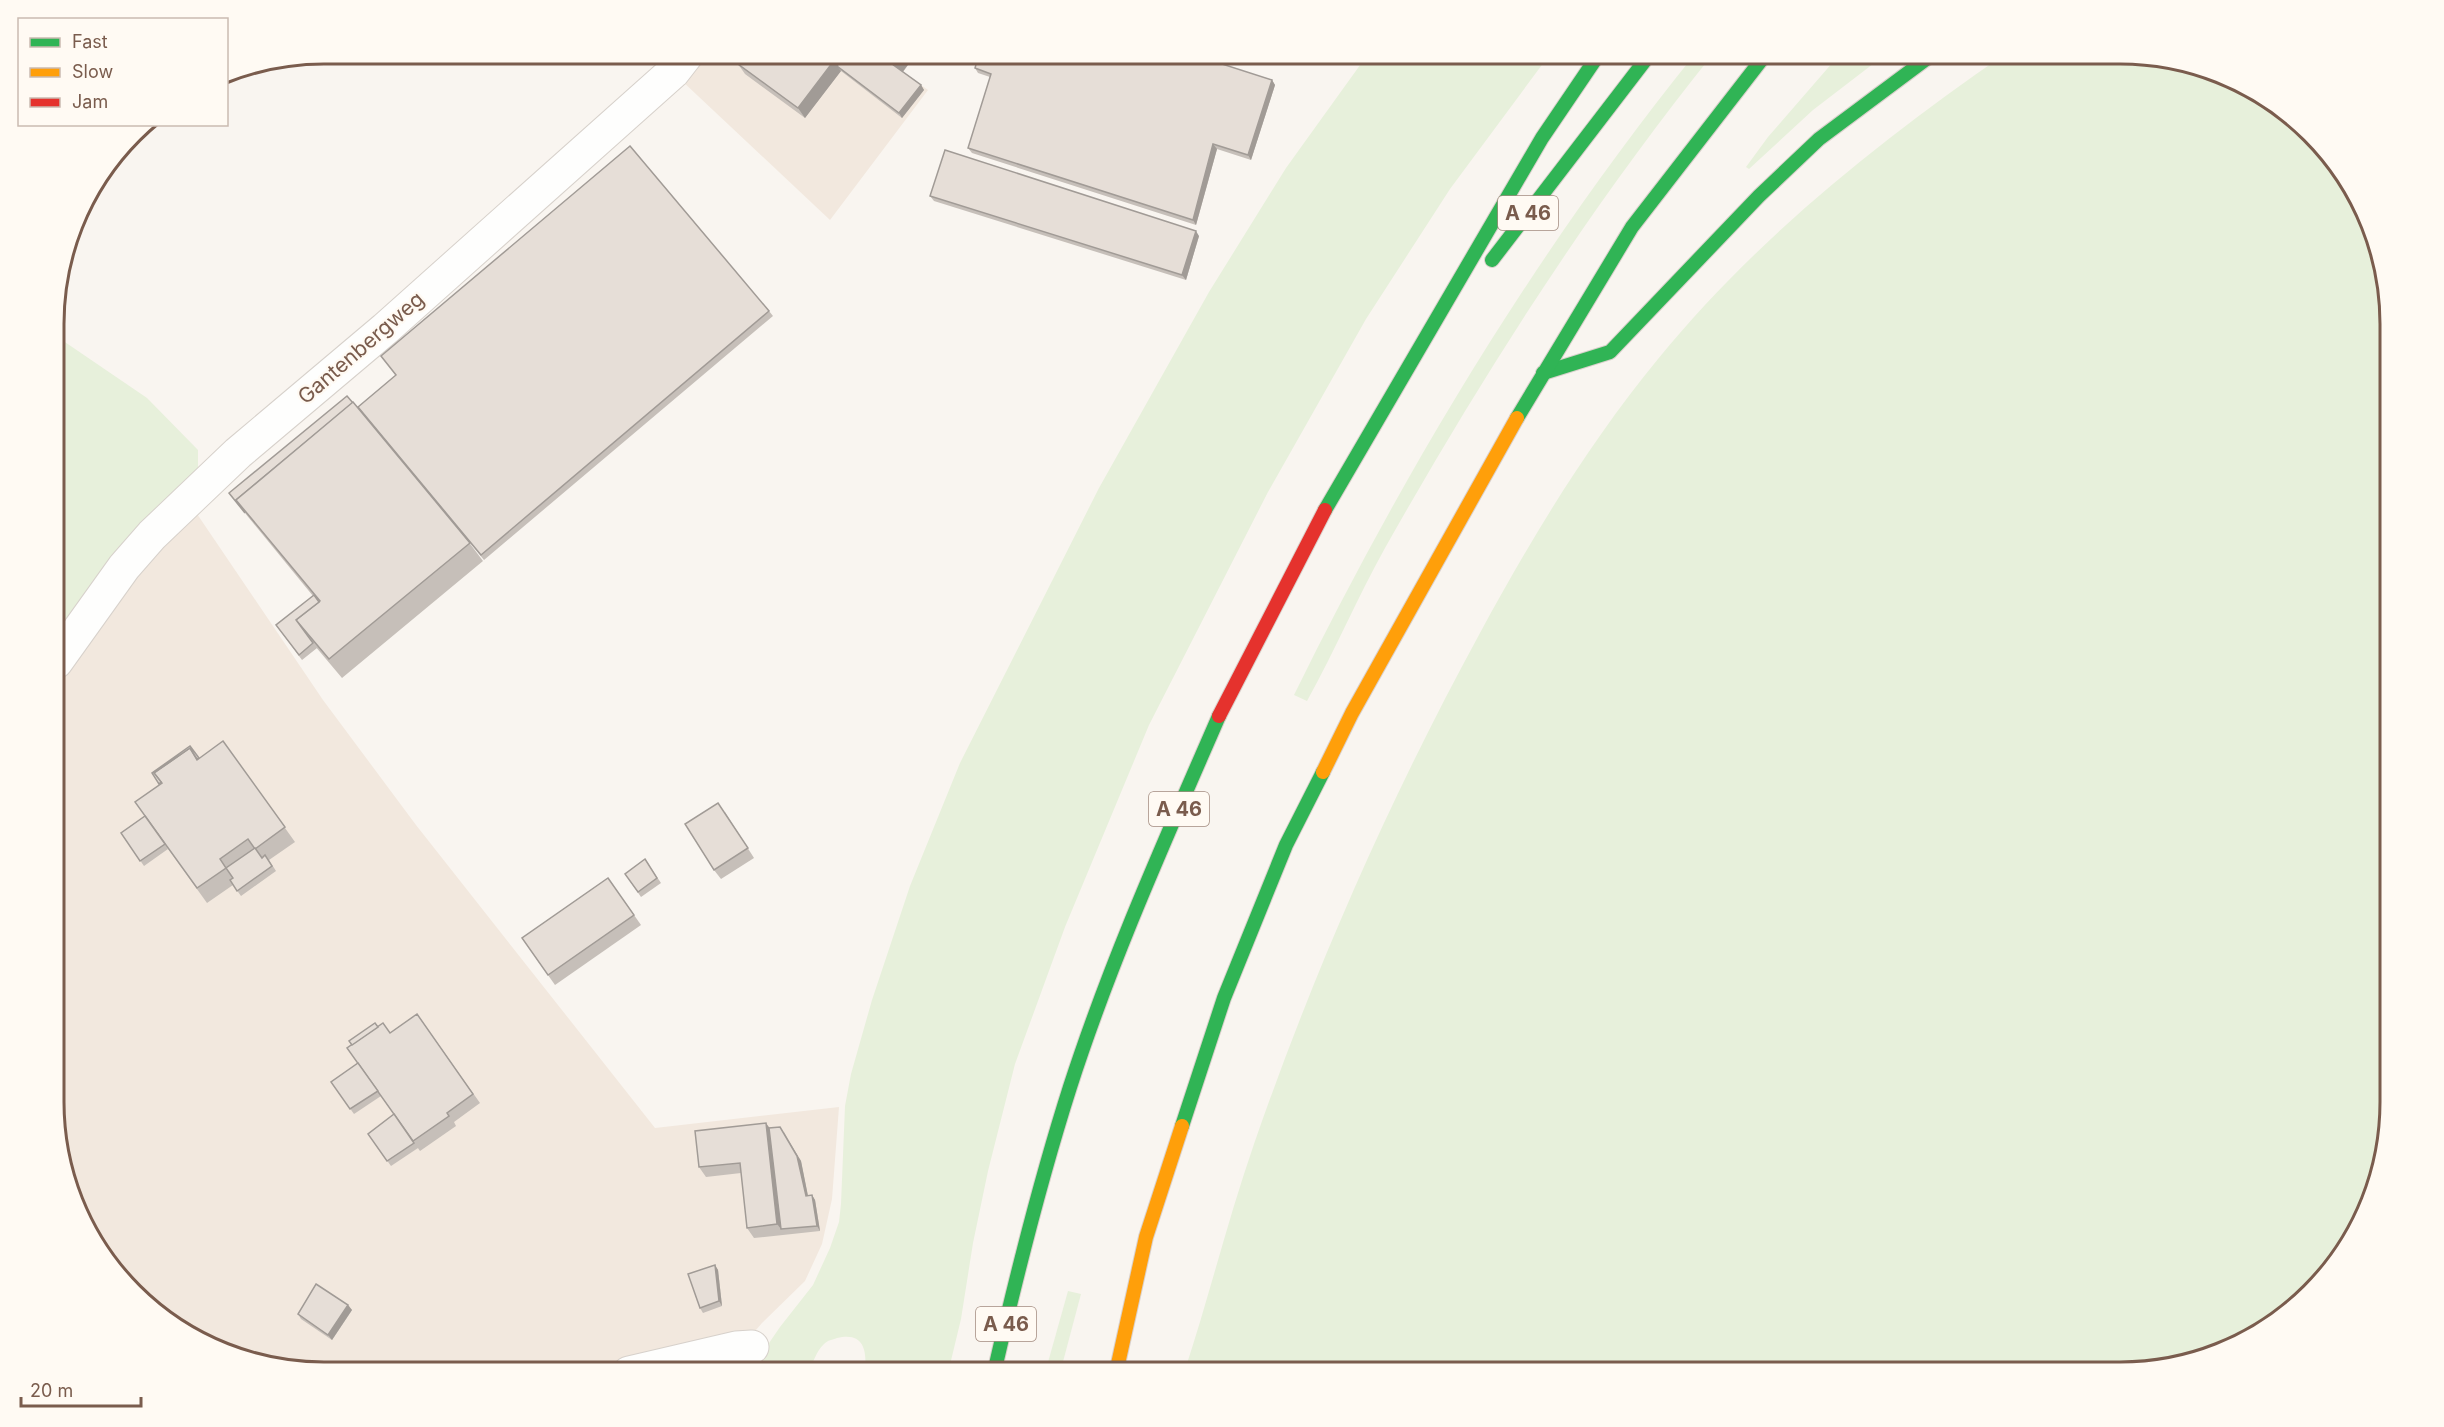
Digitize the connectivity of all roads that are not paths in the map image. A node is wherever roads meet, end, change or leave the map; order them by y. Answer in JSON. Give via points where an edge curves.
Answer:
{"nodes":[{"id":1,"x":679,"y":64,"type":"edge"},
{"id":2,"x":1592,"y":64,"type":"edge"},
{"id":3,"x":1642,"y":64,"type":"edge"},
{"id":4,"x":1758,"y":64,"type":"edge"},
{"id":5,"x":1919,"y":64,"type":"edge"},
{"id":6,"x":1484,"y":271,"type":"dead end"},
{"id":7,"x":1470,"y":290,"type":"dead end"},
{"id":8,"x":1407,"y":373,"type":"junction"},
{"id":9,"x":1543,"y":373,"type":"junction"},
{"id":10,"x":64,"y":651,"type":"edge"},
{"id":11,"x":752,"y":1347,"type":"dead end"},
{"id":12,"x":676,"y":1362,"type":"edge"},
{"id":13,"x":997,"y":1362,"type":"edge"},
{"id":14,"x":1119,"y":1362,"type":"edge"}],
"edges":[{"from":1,"to":10,"type":"street","name":"Gantenbergweg","via":[[385,329],[238,453],[152,535]]},
{"from":2,"to":8,"type":"highway","via":[[1542,138]]},
{"from":3,"to":6,"type":"highway","number":"A 46"},
{"from":4,"to":9,"type":"highway","via":[[1632,227]]},
{"from":5,"to":9,"type":"highway","via":[[1819,139],[1610,352]]},
{"from":7,"to":8,"type":"highway","number":"A 46"},
{"from":8,"to":13,"type":"highway","number":"A 46","via":[[1313,531],[1220,714],[1136,908],[1070,1087]]},
{"from":9,"to":14,"type":"highway","via":[[1352,713],[1286,845],[1224,998],[1150,1226]]},
{"from":11,"to":12,"type":"street"}]}
